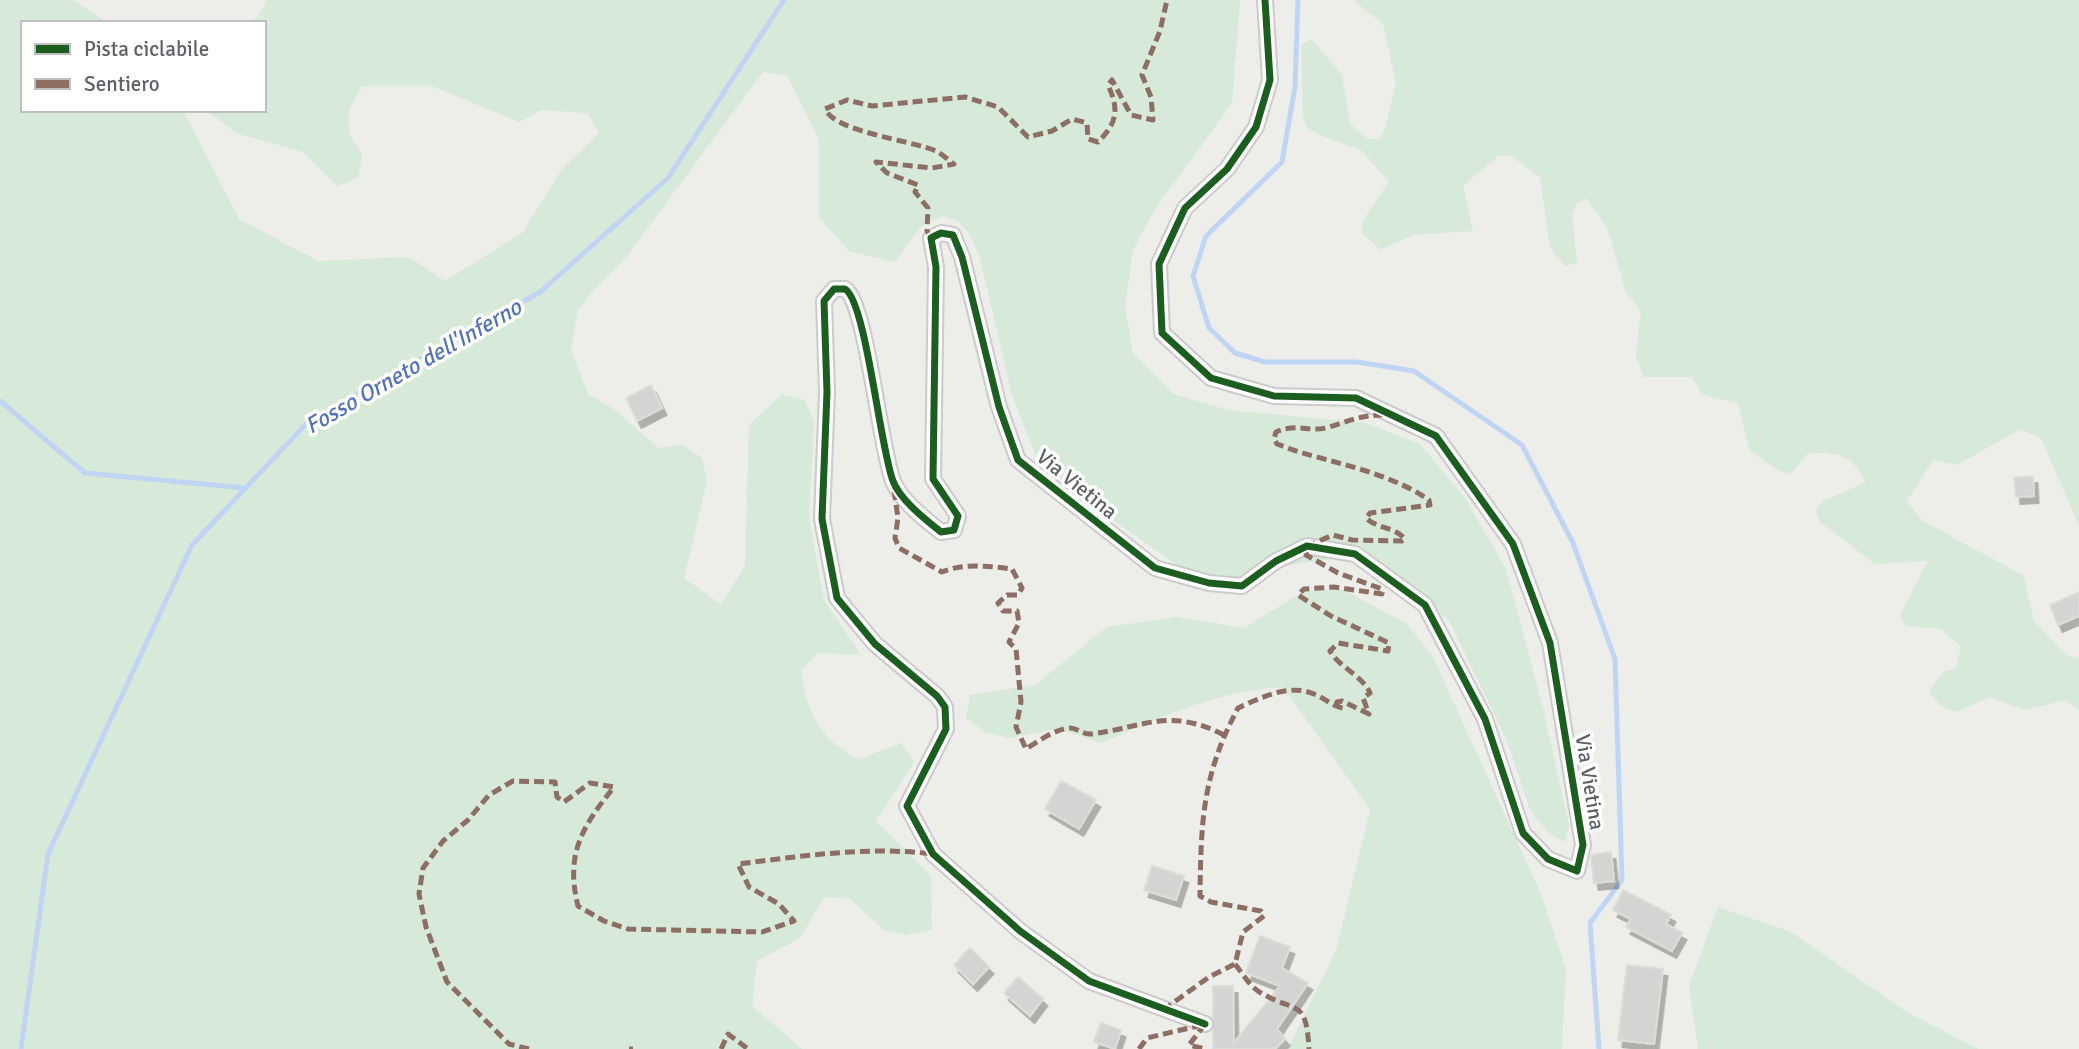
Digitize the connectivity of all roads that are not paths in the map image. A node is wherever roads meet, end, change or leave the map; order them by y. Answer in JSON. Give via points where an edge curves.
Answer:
{"nodes":[{"id":1,"x":1265,"y":0,"type":"edge"},
{"id":2,"x":1205,"y":1024,"type":"dead end"}],
"edges":[{"from":1,"to":2,"type":"street","name":"Via Vietina","via":[[1270,80],[1256,127],[1227,170],[1185,208],[1159,264],[1162,333],[1211,378],[1273,396],[1356,398],[1436,436],[1513,544],[1550,643],[1583,845],[1577,871],[1548,859],[1523,832],[1485,719],[1425,605],[1415,597],[1355,554],[1307,546],[1242,586],[1209,583],[1155,568],[1018,460],[999,407],[953,235],[941,233],[931,238],[936,267],[933,479],[958,516],[954,530],[941,532],[893,483],[853,296],[845,289],[834,289],[824,301],[827,392],[822,519],[837,598],[875,644],[937,696],[947,716],[946,729],[907,806],[933,854],[1020,931],[1089,981]]}]}
